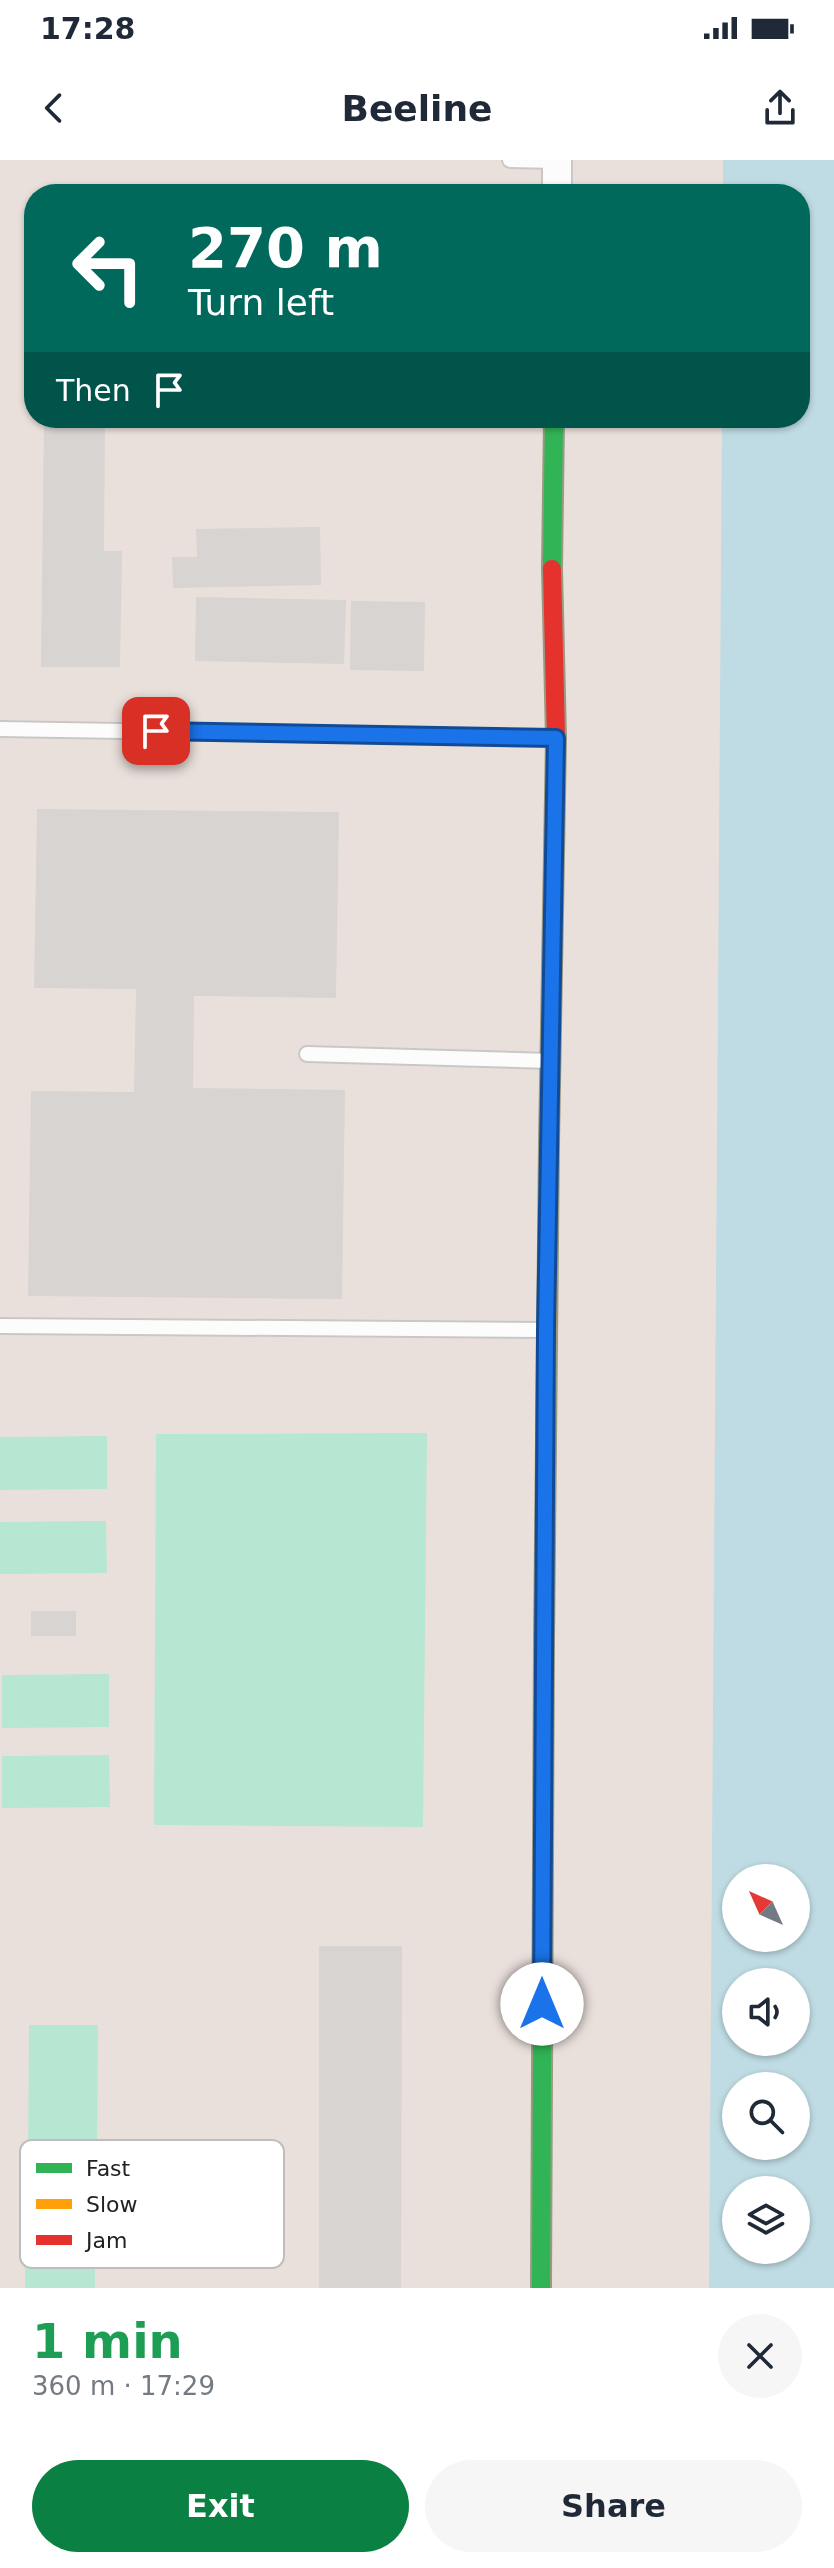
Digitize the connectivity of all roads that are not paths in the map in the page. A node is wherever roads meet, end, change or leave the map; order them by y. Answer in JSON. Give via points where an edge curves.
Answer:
{"nodes":[{"id":1,"x":510,"y":160,"type":"edge"},
{"id":2,"x":557,"y":160,"type":"edge"},
{"id":3,"x":557,"y":184,"type":"edge"},
{"id":4,"x":554,"y":428,"type":"edge"},
{"id":5,"x":0,"y":729,"type":"edge"},
{"id":6,"x":556,"y":738,"type":"junction"},
{"id":7,"x":307,"y":1054,"type":"dead end"},
{"id":8,"x":550,"y":1061,"type":"junction"},
{"id":9,"x":0,"y":1326,"type":"edge"},
{"id":10,"x":546,"y":1330,"type":"junction"},
{"id":11,"x":541,"y":2288,"type":"edge"}],
"edges":[{"from":1,"to":2,"type":"lane"},
{"from":2,"to":3,"type":"street"},
{"from":4,"to":6,"type":"street"},
{"from":5,"to":6,"type":"lane"},
{"from":6,"to":8,"type":"street"},
{"from":7,"to":8,"type":"lane"},
{"from":8,"to":10,"type":"street"},
{"from":9,"to":10,"type":"lane"},
{"from":10,"to":11,"type":"street"}]}
